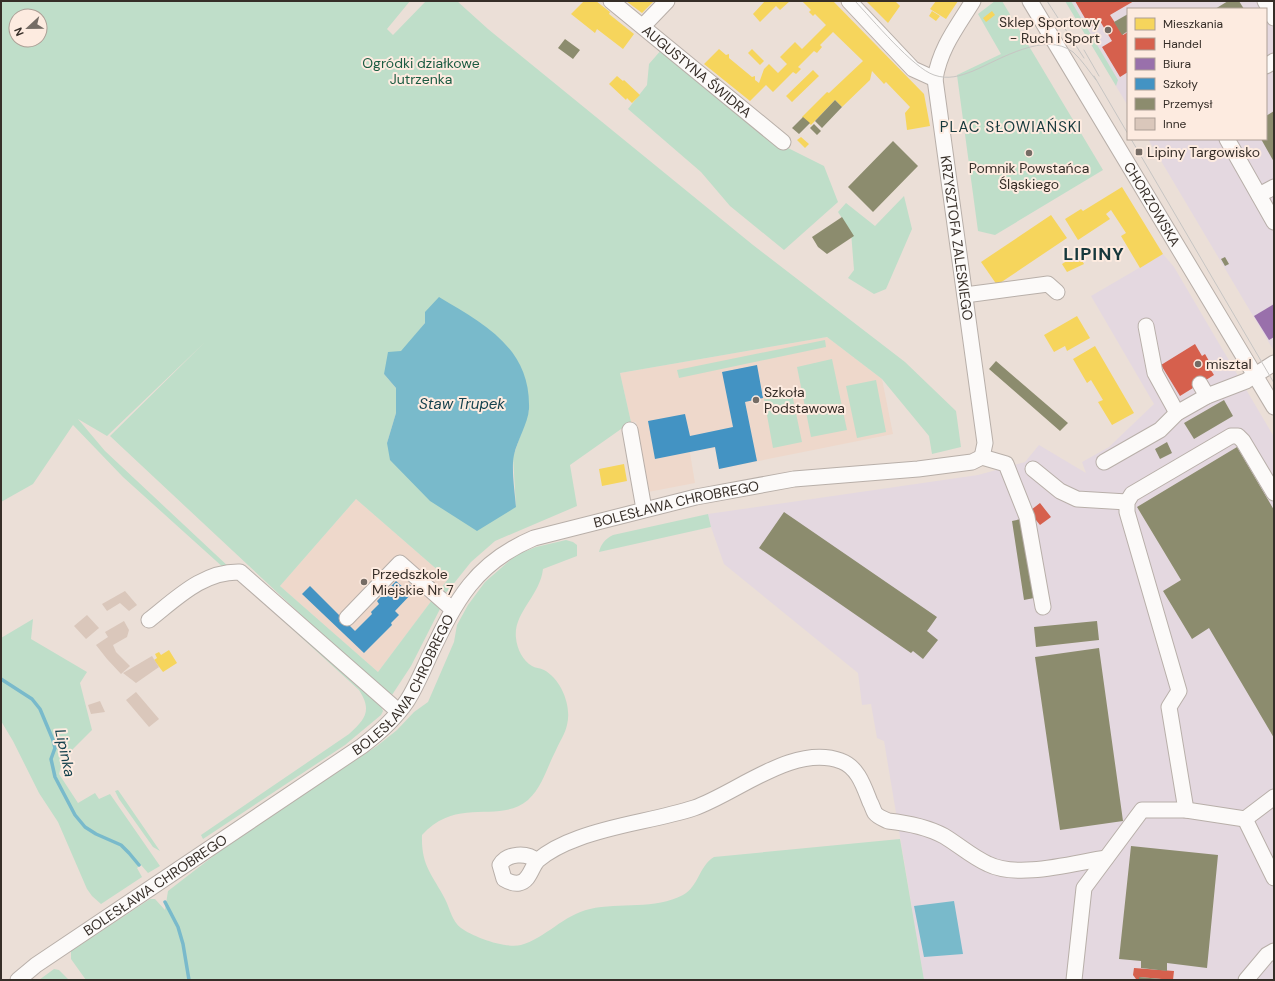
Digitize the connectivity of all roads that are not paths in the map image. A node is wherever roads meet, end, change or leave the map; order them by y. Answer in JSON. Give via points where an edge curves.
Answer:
{"nodes":[{"id":1,"x":611,"y":1,"type":"edge"},
{"id":2,"x":667,"y":1,"type":"edge"},
{"id":3,"x":848,"y":1,"type":"edge"},
{"id":4,"x":1030,"y":1,"type":"edge"},
{"id":5,"x":1265,"y":1,"type":"edge"},
{"id":6,"x":974,"y":2,"type":"edge"},
{"id":7,"x":1274,"y":18,"type":"edge"},
{"id":8,"x":642,"y":26,"type":"junction"},
{"id":9,"x":935,"y":79,"type":"junction"},
{"id":10,"x":1228,"y":140,"type":"edge"},
{"id":11,"x":783,"y":142,"type":"dead end"},
{"id":12,"x":1274,"y":186,"type":"edge"},
{"id":13,"x":1259,"y":195,"type":"junction"},
{"id":14,"x":1274,"y":222,"type":"edge"},
{"id":15,"x":1057,"y":292,"type":"dead end"},
{"id":16,"x":965,"y":295,"type":"junction"},
{"id":17,"x":1146,"y":326,"type":"dead end"},
{"id":18,"x":1274,"y":363,"type":"edge"},
{"id":19,"x":1255,"y":375,"type":"junction"},
{"id":20,"x":1274,"y":407,"type":"edge"},
{"id":21,"x":1177,"y":412,"type":"junction"},
{"id":22,"x":630,"y":430,"type":"dead end"},
{"id":23,"x":982,"y":457,"type":"junction"},
{"id":24,"x":1104,"y":462,"type":"dead end"},
{"id":25,"x":1033,"y":469,"type":"dead end"},
{"id":26,"x":1274,"y":493,"type":"edge"},
{"id":27,"x":1127,"y":502,"type":"junction"},
{"id":28,"x":644,"y":509,"type":"junction"},
{"id":29,"x":1043,"y":607,"type":"dead end"},
{"id":30,"x":452,"y":609,"type":"junction"},
{"id":31,"x":347,"y":618,"type":"dead end"},
{"id":32,"x":149,"y":620,"type":"dead end"},
{"id":33,"x":398,"y":712,"type":"junction"},
{"id":34,"x":1274,"y":797,"type":"edge"},
{"id":35,"x":1186,"y":810,"type":"junction"},
{"id":36,"x":1245,"y":819,"type":"junction"},
{"id":37,"x":1106,"y":858,"type":"junction"},
{"id":38,"x":537,"y":861,"type":"dead end"},
{"id":39,"x":1274,"y":878,"type":"edge"},
{"id":40,"x":1274,"y":951,"type":"edge"},
{"id":41,"x":18,"y":980,"type":"edge"},
{"id":42,"x":1074,"y":980,"type":"edge"},
{"id":43,"x":1246,"y":980,"type":"edge"}],
"edges":[{"from":1,"to":8,"type":"street","name":"AUGUSTYNA ŚWIDRA"},
{"from":2,"to":8,"type":"street"},
{"from":3,"to":9,"type":"street","via":[[913,69]]},
{"from":4,"to":19,"type":"street","name":"CHORZOWSKA"},
{"from":5,"to":7,"type":"street"},
{"from":6,"to":9,"type":"street","name":"KRZYSZTOFA ZALESKIEGO","via":[[950,35],[941,54]]},
{"from":8,"to":11,"type":"street","name":"AUGUSTYNA ŚWIDRA"},
{"from":9,"to":16,"type":"street","name":"KRZYSZTOFA ZALESKIEGO"},
{"from":10,"to":13,"type":"street"},
{"from":12,"to":13,"type":"street"},
{"from":13,"to":14,"type":"street"},
{"from":15,"to":16,"type":"street","via":[[1048,284]]},
{"from":16,"to":23,"type":"street","name":"KRZYSZTOFA ZALESKIEGO","via":[[985,443]]},
{"from":17,"to":21,"type":"street","via":[[1155,373]]},
{"from":18,"to":19,"type":"street"},
{"from":19,"to":20,"type":"street","name":"CHORZOWSKA"},
{"from":19,"to":21,"type":"street","via":[[1246,381],[1204,390]]},
{"from":21,"to":24,"type":"street","via":[[1160,430]]},
{"from":22,"to":28,"type":"street"},
{"from":23,"to":28,"type":"street","name":"BOLESŁAWA CHROBREGO","via":[[972,462],[918,469],[794,479]]},
{"from":23,"to":29,"type":"street","via":[[1006,464],[1027,517]]},
{"from":25,"to":27,"type":"street","via":[[1060,491],[1077,499]]},
{"from":26,"to":27,"type":"street","via":[[1243,441],[1238,436],[1231,436],[1132,494]]},
{"from":27,"to":35,"type":"street","via":[[1127,512],[1179,691],[1169,707]]},
{"from":28,"to":30,"type":"street","name":"BOLESŁAWA CHROBREGO","via":[[518,544],[483,569]]},
{"from":30,"to":31,"type":"street","via":[[400,563]]},
{"from":30,"to":33,"type":"street","name":"BOLESŁAWA CHROBREGO","via":[[407,701]]},
{"from":32,"to":33,"type":"street","via":[[198,583],[222,573],[240,572]]},
{"from":33,"to":41,"type":"street","name":"BOLESŁAWA CHROBREGO","via":[[377,735],[362,746],[36,965]]},
{"from":34,"to":36,"type":"street"},
{"from":35,"to":36,"type":"street"},
{"from":35,"to":37,"type":"street","via":[[1142,810]]},
{"from":36,"to":39,"type":"street"},
{"from":37,"to":38,"type":"street","via":[[1036,869],[1010,870],[988,865],[943,836],[888,821],[874,813],[852,767],[829,757],[817,757],[787,764],[695,807],[579,838]]},
{"from":37,"to":42,"type":"street","via":[[1084,888]]},
{"from":40,"to":43,"type":"street","via":[[1267,955]]}]}
